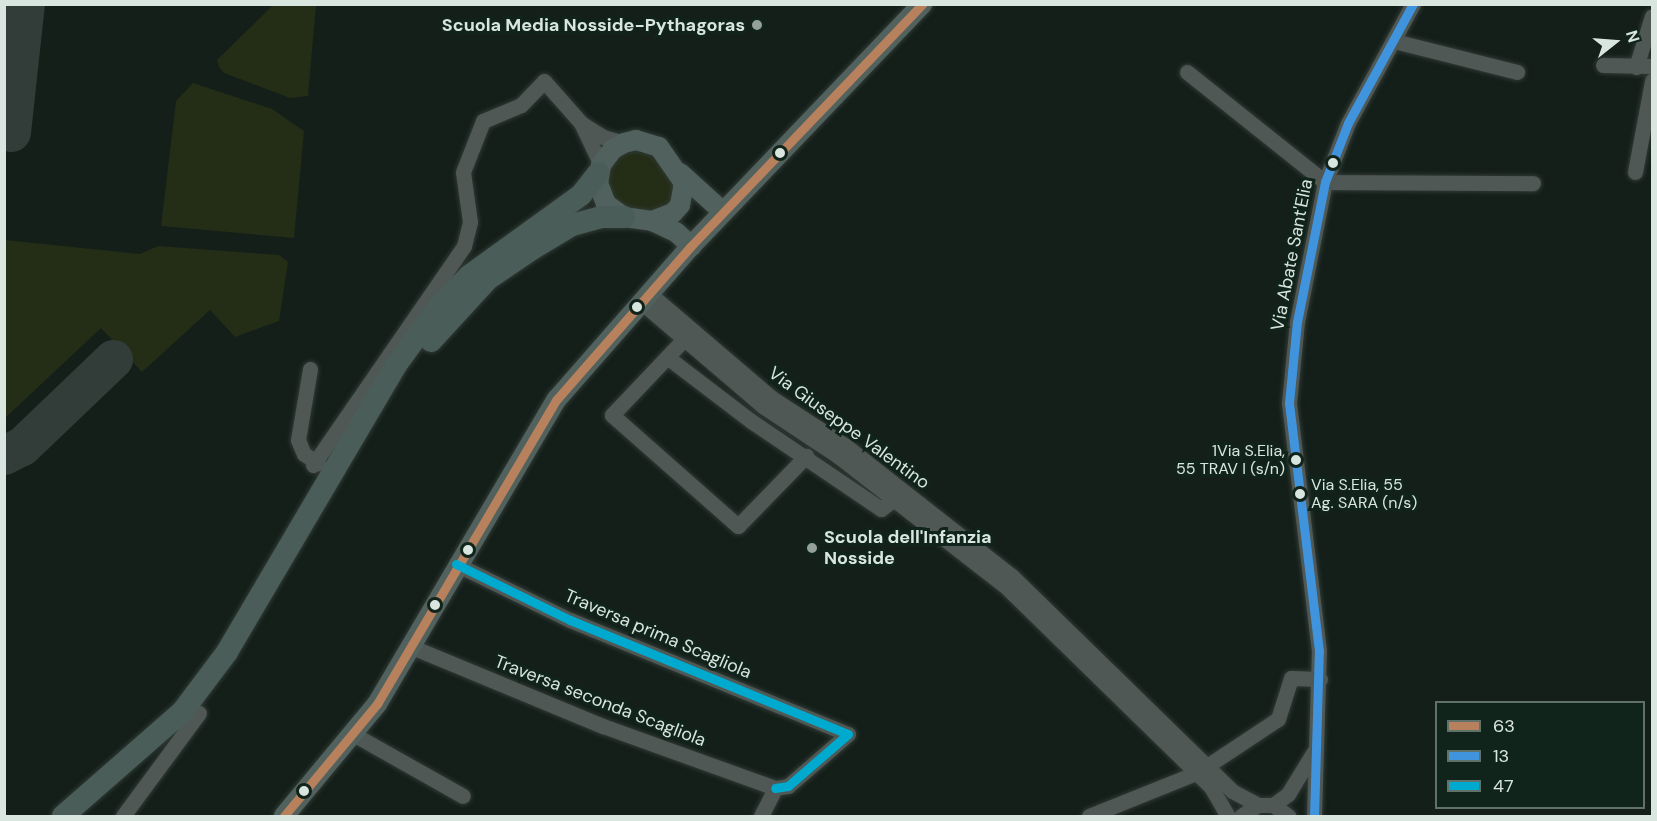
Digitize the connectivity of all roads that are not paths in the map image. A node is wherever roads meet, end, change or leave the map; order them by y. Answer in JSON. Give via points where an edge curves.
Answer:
{"nodes":[{"id":1,"x":922,"y":4,"type":"edge"},
{"id":2,"x":1413,"y":4,"type":"edge"},
{"id":3,"x":1653,"y":16,"type":"edge"},
{"id":4,"x":1394,"y":41,"type":"junction"},
{"id":5,"x":1603,"y":65,"type":"dead end"},
{"id":6,"x":1653,"y":66,"type":"edge"},
{"id":7,"x":1636,"y":67,"type":"junction"},
{"id":8,"x":1187,"y":72,"type":"dead end"},
{"id":9,"x":1517,"y":72,"type":"dead end"},
{"id":10,"x":1653,"y":81,"type":"edge"},
{"id":11,"x":581,"y":123,"type":"junction"},
{"id":12,"x":624,"y":143,"type":"junction"},
{"id":13,"x":600,"y":169,"type":"junction"},
{"id":14,"x":1635,"y":172,"type":"dead end"},
{"id":15,"x":680,"y":173,"type":"junction"},
{"id":16,"x":1325,"y":182,"type":"junction"},
{"id":17,"x":1533,"y":183,"type":"dead end"},
{"id":18,"x":723,"y":212,"type":"junction"},
{"id":19,"x":624,"y":218,"type":"junction"},
{"id":20,"x":652,"y":221,"type":"junction"},
{"id":21,"x":691,"y":246,"type":"junction"},
{"id":22,"x":645,"y":297,"type":"junction"},
{"id":23,"x":688,"y":336,"type":"junction"},
{"id":24,"x":667,"y":357,"type":"junction"},
{"id":25,"x":310,"y":369,"type":"dead end"},
{"id":26,"x":806,"y":456,"type":"junction"},
{"id":27,"x":887,"y":504,"type":"junction"},
{"id":28,"x":456,"y":564,"type":"junction"},
{"id":29,"x":1025,"y":596,"type":"junction"},
{"id":30,"x":412,"y":647,"type":"junction"},
{"id":31,"x":1320,"y":679,"type":"junction"},
{"id":32,"x":199,"y":713,"type":"junction"},
{"id":33,"x":353,"y":734,"type":"junction"},
{"id":34,"x":1316,"y":748,"type":"junction"},
{"id":35,"x":1202,"y":770,"type":"junction"},
{"id":36,"x":775,"y":788,"type":"junction"},
{"id":37,"x":1288,"y":794,"type":"junction"},
{"id":38,"x":463,"y":796,"type":"dead end"},
{"id":39,"x":1265,"y":805,"type":"junction"},
{"id":40,"x":63,"y":816,"type":"edge"},
{"id":41,"x":77,"y":816,"type":"edge"},
{"id":42,"x":123,"y":816,"type":"edge"},
{"id":43,"x":284,"y":816,"type":"edge"},
{"id":44,"x":761,"y":816,"type":"edge"},
{"id":45,"x":1089,"y":816,"type":"edge"},
{"id":46,"x":1228,"y":816,"type":"edge"},
{"id":47,"x":1241,"y":816,"type":"edge"},
{"id":48,"x":1288,"y":816,"type":"edge"},
{"id":49,"x":1314,"y":816,"type":"edge"}],
"edges":[{"from":1,"to":18,"type":"main road"},
{"from":2,"to":4,"type":"street","name":"Via Abate Sant'Elia"},
{"from":3,"to":7,"type":"street"},
{"from":4,"to":9,"type":"street"},
{"from":4,"to":16,"type":"street","name":"Via Abate Sant'Elia","via":[[1348,123]]},
{"from":5,"to":7,"type":"street"},
{"from":6,"to":7,"type":"street"},
{"from":8,"to":16,"type":"street"},
{"from":10,"to":14,"type":"street"},
{"from":11,"to":12,"type":"street","via":[[603,137]]},
{"from":11,"to":13,"type":"street"},
{"from":11,"to":25,"type":"street","via":[[544,81],[521,105],[483,121],[463,172],[470,222],[464,246],[315,464],[304,454],[298,440]]},
{"from":12,"to":13,"type":"main road","via":[[613,149]]},
{"from":12,"to":15,"type":"main road","via":[[636,140],[660,147]]},
{"from":13,"to":19,"type":"main road","via":[[600,193],[606,204]]},
{"from":13,"to":40,"type":"highway","via":[[581,195],[469,276],[440,306],[396,365],[227,652],[182,712]]},
{"from":15,"to":18,"type":"main road"},
{"from":15,"to":20,"type":"main road","via":[[684,189],[680,205],[673,213]]},
{"from":16,"to":17,"type":"street"},
{"from":16,"to":31,"type":"street","name":"Via Abate Sant'Elia","via":[[1298,322],[1289,403]]},
{"from":18,"to":21,"type":"main road"},
{"from":19,"to":20,"type":"main road"},
{"from":19,"to":32,"type":"highway","via":[[602,217],[572,225],[488,279],[442,326],[404,377],[243,653]]},
{"from":20,"to":21,"type":"main road","via":[[676,232]]},
{"from":21,"to":22,"type":"main road"},
{"from":22,"to":23,"type":"street","name":"Via Giuseppe Valentino"},
{"from":22,"to":28,"type":"main road","via":[[557,399]]},
{"from":23,"to":24,"type":"street"},
{"from":23,"to":27,"type":"street","name":"Via Giuseppe Valentino","via":[[764,407],[838,456]]},
{"from":23,"to":29,"type":"street","name":"Via Giuseppe Valentino","via":[[846,446]]},
{"from":24,"to":26,"type":"street","via":[[751,421]]},
{"from":24,"to":26,"type":"street","via":[[612,415],[738,526]]},
{"from":26,"to":27,"type":"street"},
{"from":27,"to":29,"type":"street","name":"Via Giuseppe Valentino"},
{"from":28,"to":30,"type":"main road"},
{"from":28,"to":36,"type":"street","name":"Traversa prima Scagliola","via":[[570,620],[848,735],[788,786]]},
{"from":29,"to":35,"type":"street","name":"Via Giuseppe Valentino"},
{"from":30,"to":33,"type":"main road","via":[[377,704]]},
{"from":30,"to":36,"type":"street","name":"Traversa seconda Scagliola","via":[[603,726]]},
{"from":31,"to":34,"type":"street","name":"Via Abate Sant'Elia"},
{"from":31,"to":35,"type":"street","via":[[1291,678],[1278,719]]},
{"from":32,"to":41,"type":"highway"},
{"from":32,"to":42,"type":"street"},
{"from":33,"to":38,"type":"street"},
{"from":33,"to":43,"type":"main road"},
{"from":34,"to":37,"type":"street","name":"Via Abate Sant'Elia"},
{"from":34,"to":49,"type":"street","name":"Via Abate Sant'Elia"},
{"from":35,"to":39,"type":"street","name":"Via Giuseppe Valentino","via":[[1232,791]]},
{"from":35,"to":45,"type":"street"},
{"from":35,"to":46,"type":"street","name":"Via Giuseppe Valentino"},
{"from":36,"to":44,"type":"street"},
{"from":37,"to":39,"type":"street","name":"Via Abate Sant'Elia"},
{"from":37,"to":48,"type":"street","name":"Via Abate Sant'Elia"},
{"from":39,"to":47,"type":"street","name":"Via Abate Sant'Elia"},
{"from":39,"to":48,"type":"street","name":"Via Giuseppe Valentino"}]}
